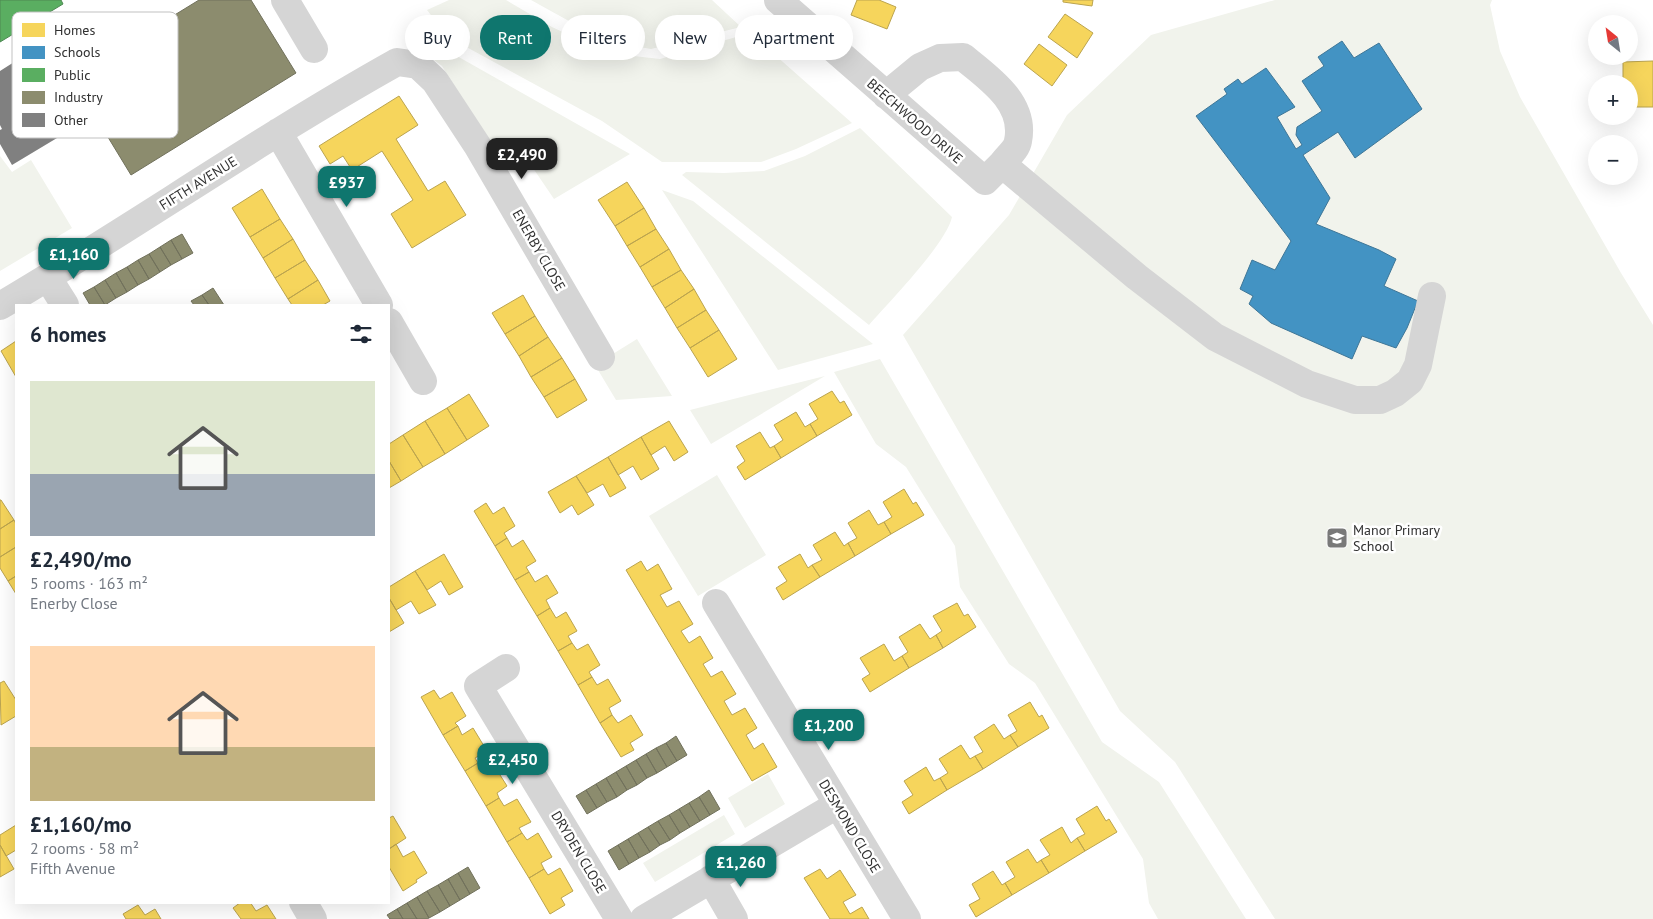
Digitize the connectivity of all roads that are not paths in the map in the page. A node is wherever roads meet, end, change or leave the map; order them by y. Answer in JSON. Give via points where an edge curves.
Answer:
{"nodes":[{"id":1,"x":285,"y":0,"type":"edge"},
{"id":2,"x":778,"y":0,"type":"edge"},
{"id":3,"x":314,"y":49,"type":"dead end"},
{"id":4,"x":397,"y":62,"type":"joint"},
{"id":5,"x":886,"y":95,"type":"junction"},
{"id":6,"x":278,"y":132,"type":"junction"},
{"id":7,"x":1003,"y":175,"type":"junction"},
{"id":8,"x":48,"y":278,"type":"junction"},
{"id":9,"x":1432,"y":296,"type":"dead end"},
{"id":10,"x":63,"y":304,"type":"edge"},
{"id":11,"x":378,"y":304,"type":"edge"},
{"id":12,"x":0,"y":306,"type":"edge"},
{"id":13,"x":390,"y":324,"type":"edge"},
{"id":14,"x":601,"y":357,"type":"dead end"},
{"id":15,"x":423,"y":381,"type":"dead end"},
{"id":16,"x":716,"y":603,"type":"dead end"},
{"id":17,"x":506,"y":668,"type":"dead end"},
{"id":18,"x":837,"y":805,"type":"junction"},
{"id":19,"x":711,"y":879,"type":"junction"},
{"id":20,"x":304,"y":904,"type":"edge"},
{"id":21,"x":313,"y":919,"type":"edge"},
{"id":22,"x":619,"y":919,"type":"edge"},
{"id":23,"x":644,"y":919,"type":"edge"},
{"id":24,"x":734,"y":919,"type":"edge"},
{"id":25,"x":907,"y":919,"type":"edge"}],
"edges":[{"from":1,"to":3,"type":"street"},
{"from":2,"to":5,"type":"street","name":"BEECHWOOD DRIVE"},
{"from":4,"to":6,"type":"street","name":"FIFTH AVENUE"},
{"from":4,"to":14,"type":"street","name":"ENERBY CLOSE","via":[[418,65],[435,81],[477,145]]},
{"from":5,"to":7,"type":"street","name":"BEECHWOOD DRIVE"},
{"from":5,"to":7,"type":"street","via":[[920,67],[940,58],[963,57],[1004,93],[1019,119],[1018,143]]},
{"from":6,"to":8,"type":"street","name":"FIFTH AVENUE"},
{"from":6,"to":11,"type":"street"},
{"from":7,"to":9,"type":"street","name":"BEECHWOOD DRIVE","via":[[1215,337],[1306,384],[1355,400],[1380,400],[1410,381],[1418,365]]},
{"from":8,"to":10,"type":"street"},
{"from":8,"to":12,"type":"street","name":"FIFTH AVENUE"},
{"from":13,"to":15,"type":"street"},
{"from":16,"to":18,"type":"street","name":"DESMOND CLOSE"},
{"from":17,"to":22,"type":"street","name":"DRYDEN CLOSE","via":[[478,686]]},
{"from":18,"to":19,"type":"street"},
{"from":18,"to":25,"type":"street","name":"DESMOND CLOSE"},
{"from":19,"to":23,"type":"street"},
{"from":19,"to":24,"type":"street"},
{"from":20,"to":21,"type":"street"}]}
